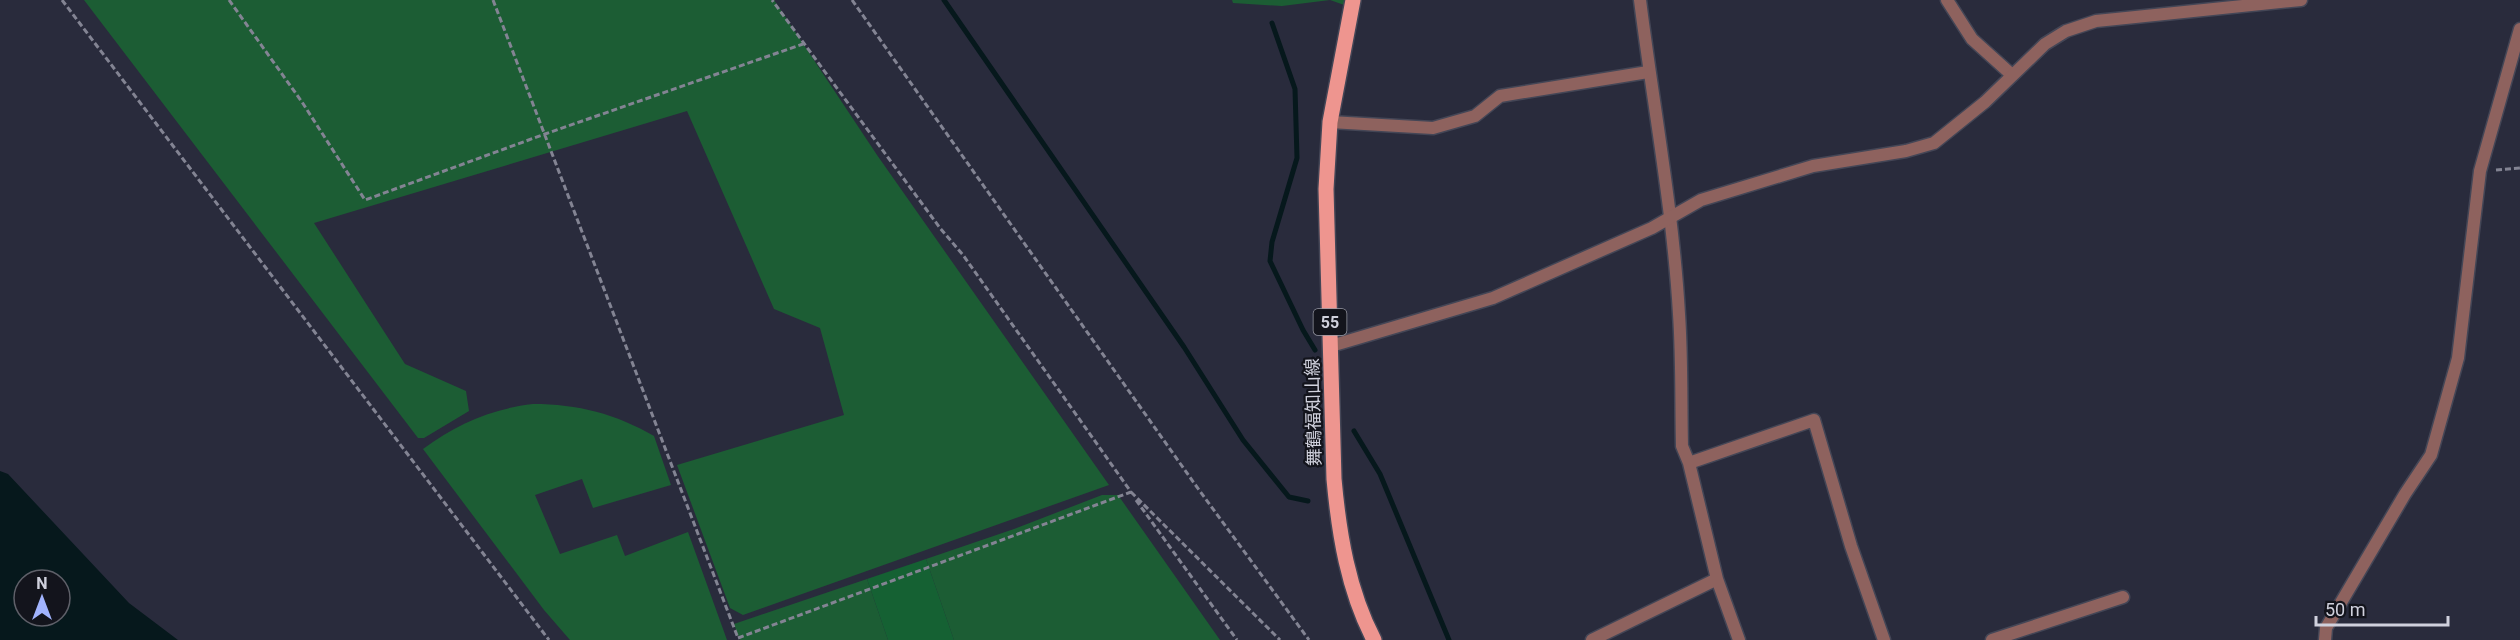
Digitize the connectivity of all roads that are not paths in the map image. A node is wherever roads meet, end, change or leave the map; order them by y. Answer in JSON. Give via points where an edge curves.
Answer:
{"nodes":[{"id":1,"x":1353,"y":0,"type":"edge"},
{"id":2,"x":1652,"y":0,"type":"edge"},
{"id":3,"x":1947,"y":0,"type":"edge"},
{"id":4,"x":2301,"y":0,"type":"edge"},
{"id":5,"x":1641,"y":4,"type":"edge"},
{"id":6,"x":2520,"y":29,"type":"edge"},
{"id":7,"x":1648,"y":72,"type":"junction"},
{"id":8,"x":2012,"y":75,"type":"junction"},
{"id":9,"x":1330,"y":122,"type":"junction"},
{"id":10,"x":1670,"y":216,"type":"junction"},
{"id":11,"x":1331,"y":346,"type":"junction"},
{"id":12,"x":1689,"y":463,"type":"junction"},
{"id":13,"x":1717,"y":579,"type":"junction"},
{"id":14,"x":2123,"y":597,"type":"dead end"},
{"id":15,"x":1374,"y":640,"type":"edge"},
{"id":16,"x":1592,"y":640,"type":"edge"},
{"id":17,"x":1739,"y":640,"type":"edge"},
{"id":18,"x":1884,"y":640,"type":"edge"},
{"id":19,"x":1992,"y":640,"type":"edge"},
{"id":20,"x":2325,"y":640,"type":"edge"}],
"edges":[{"from":1,"to":9,"type":"main road","name":"舞鶴福知山線","number":"55"},
{"from":2,"to":5,"type":"street"},
{"from":3,"to":8,"type":"street","via":[[1972,39]]},
{"from":4,"to":8,"type":"street","via":[[2096,21],[2066,31],[2045,44]]},
{"from":5,"to":7,"type":"street"},
{"from":6,"to":20,"type":"street","via":[[2480,171],[2458,358],[2431,455],[2326,628]]},
{"from":7,"to":9,"type":"street","via":[[1500,96],[1475,116],[1433,128]]},
{"from":7,"to":10,"type":"street"},
{"from":8,"to":10,"type":"street","via":[[1934,143],[1813,166],[1701,200]]},
{"from":9,"to":11,"type":"main road","name":"舞鶴福知山線","number":"55","via":[[1326,189]]},
{"from":10,"to":11,"type":"street","via":[[1652,228],[1493,298]]},
{"from":10,"to":12,"type":"street","via":[[1679,314],[1682,447]]},
{"from":11,"to":15,"type":"main road","name":"舞鶴福知山線","number":"55","via":[[1338,527],[1350,579]]},
{"from":12,"to":13,"type":"street"},
{"from":12,"to":18,"type":"street","via":[[1814,420]]},
{"from":13,"to":16,"type":"street"},
{"from":13,"to":17,"type":"street"},
{"from":14,"to":19,"type":"street"}]}
